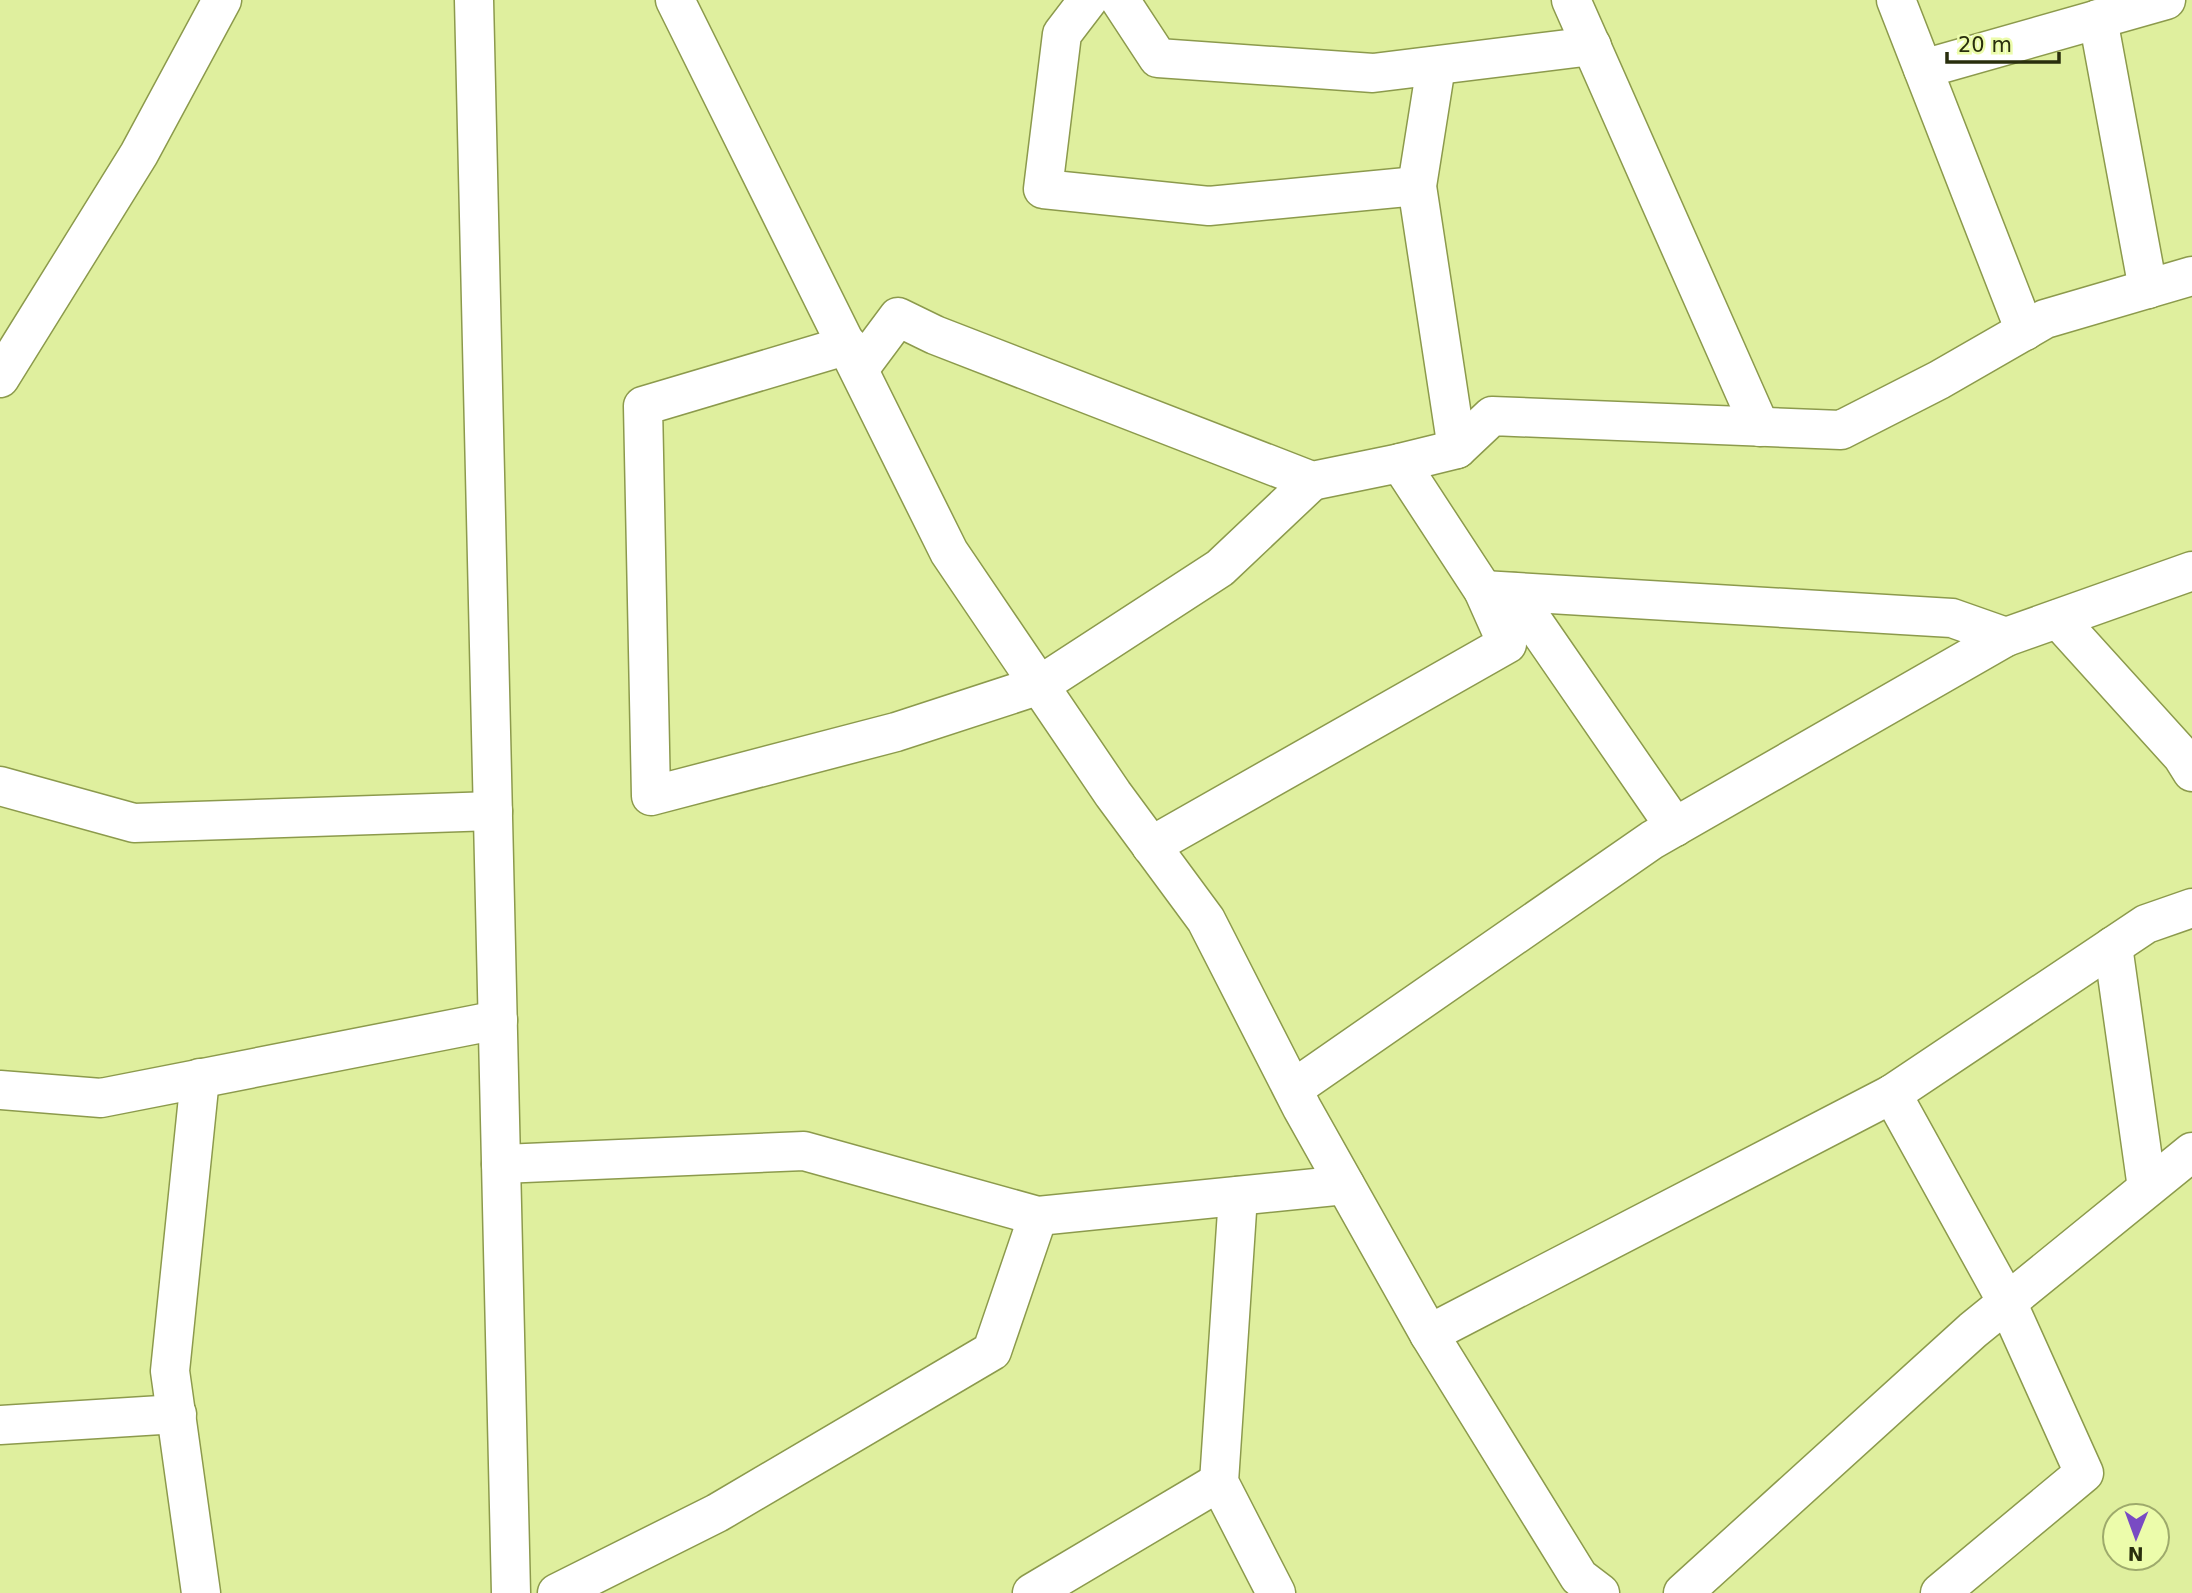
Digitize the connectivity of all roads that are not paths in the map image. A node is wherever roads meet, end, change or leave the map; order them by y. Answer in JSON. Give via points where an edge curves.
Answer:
{"nodes":[{"id":1,"x":222,"y":0,"type":"edge"},
{"id":2,"x":474,"y":0,"type":"edge"},
{"id":3,"x":675,"y":0,"type":"edge"},
{"id":4,"x":1088,"y":0,"type":"edge"},
{"id":5,"x":1120,"y":0,"type":"edge"},
{"id":6,"x":1571,"y":0,"type":"edge"},
{"id":7,"x":1896,"y":0,"type":"edge"},
{"id":8,"x":2166,"y":0,"type":"edge"},
{"id":9,"x":2098,"y":19,"type":"junction"},
{"id":10,"x":1592,"y":46,"type":"junction"},
{"id":11,"x":1436,"y":66,"type":"junction"},
{"id":12,"x":1923,"y":69,"type":"junction"},
{"id":13,"x":1417,"y":186,"type":"junction"},
{"id":14,"x":2192,"y":276,"type":"edge"},
{"id":15,"x":2148,"y":289,"type":"junction"},
{"id":16,"x":2025,"y":331,"type":"junction"},
{"id":17,"x":854,"y":356,"type":"junction"},
{"id":18,"x":0,"y":378,"type":"edge"},
{"id":19,"x":1760,"y":426,"type":"junction"},
{"id":20,"x":1457,"y":449,"type":"junction"},
{"id":21,"x":1400,"y":463,"type":"junction"},
{"id":22,"x":1312,"y":481,"type":"junction"},
{"id":23,"x":2192,"y":571,"type":"edge"},
{"id":24,"x":1498,"y":591,"type":"junction"},
{"id":25,"x":2058,"y":619,"type":"junction"},
{"id":26,"x":2006,"y":637,"type":"junction"},
{"id":27,"x":1040,"y":685,"type":"junction"},
{"id":28,"x":2192,"y":772,"type":"edge"},
{"id":29,"x":0,"y":786,"type":"edge"},
{"id":30,"x":493,"y":811,"type":"junction"},
{"id":31,"x":1675,"y":827,"type":"junction"},
{"id":32,"x":1151,"y":846,"type":"junction"},
{"id":33,"x":2192,"y":908,"type":"edge"},
{"id":34,"x":2113,"y":946,"type":"junction"},
{"id":35,"x":498,"y":1020,"type":"junction"},
{"id":36,"x":200,"y":1078,"type":"junction"},
{"id":37,"x":0,"y":1090,"type":"edge"},
{"id":38,"x":1293,"y":1090,"type":"junction"},
{"id":39,"x":1892,"y":1094,"type":"junction"},
{"id":40,"x":2192,"y":1152,"type":"edge"},
{"id":41,"x":501,"y":1164,"type":"junction"},
{"id":42,"x":1345,"y":1185,"type":"junction"},
{"id":43,"x":2147,"y":1188,"type":"junction"},
{"id":44,"x":1238,"y":1196,"type":"junction"},
{"id":45,"x":1038,"y":1216,"type":"junction"},
{"id":46,"x":2007,"y":1302,"type":"junction"},
{"id":47,"x":1429,"y":1334,"type":"junction"},
{"id":48,"x":177,"y":1414,"type":"junction"},
{"id":49,"x":0,"y":1424,"type":"edge"},
{"id":50,"x":1219,"y":1482,"type":"junction"},
{"id":51,"x":201,"y":1593,"type":"edge"},
{"id":52,"x":512,"y":1593,"type":"edge"},
{"id":53,"x":557,"y":1593,"type":"edge"},
{"id":54,"x":1032,"y":1593,"type":"edge"},
{"id":55,"x":1276,"y":1593,"type":"edge"},
{"id":56,"x":1600,"y":1593,"type":"edge"},
{"id":57,"x":1683,"y":1593,"type":"edge"},
{"id":58,"x":1940,"y":1593,"type":"edge"}],
"edges":[{"from":1,"to":18,"type":"street","via":[[139,154]]},
{"from":2,"to":30,"type":"street"},
{"from":3,"to":17,"type":"street"},
{"from":4,"to":13,"type":"street","via":[[1062,34],[1043,189],[1209,206]]},
{"from":5,"to":11,"type":"street","via":[[1158,58],[1373,73]]},
{"from":6,"to":10,"type":"street"},
{"from":7,"to":12,"type":"street"},
{"from":8,"to":9,"type":"street"},
{"from":9,"to":12,"type":"street"},
{"from":9,"to":15,"type":"street"},
{"from":10,"to":11,"type":"street"},
{"from":10,"to":19,"type":"street"},
{"from":11,"to":13,"type":"street"},
{"from":12,"to":16,"type":"street"},
{"from":13,"to":20,"type":"street"},
{"from":14,"to":15,"type":"street"},
{"from":15,"to":16,"type":"street","via":[[2045,319]]},
{"from":16,"to":19,"type":"street","via":[[1841,430]]},
{"from":17,"to":22,"type":"street","via":[[898,317]]},
{"from":17,"to":27,"type":"street","via":[[949,551]]},
{"from":17,"to":27,"type":"street","via":[[643,406],[651,796],[896,732]]},
{"from":19,"to":20,"type":"street","via":[[1492,416]]},
{"from":20,"to":21,"type":"street"},
{"from":21,"to":22,"type":"street"},
{"from":21,"to":24,"type":"street"},
{"from":22,"to":27,"type":"street","via":[[1220,568]]},
{"from":23,"to":25,"type":"street"},
{"from":24,"to":26,"type":"street","via":[[1952,618]]},
{"from":24,"to":31,"type":"street"},
{"from":24,"to":32,"type":"street","via":[[1507,644]]},
{"from":25,"to":26,"type":"street"},
{"from":25,"to":28,"type":"street"},
{"from":26,"to":31,"type":"street"},
{"from":27,"to":32,"type":"street"},
{"from":29,"to":30,"type":"street","via":[[134,823]]},
{"from":30,"to":35,"type":"street"},
{"from":31,"to":38,"type":"street"},
{"from":32,"to":38,"type":"street","via":[[1206,920]]},
{"from":33,"to":34,"type":"street","via":[[2146,924]]},
{"from":34,"to":39,"type":"street"},
{"from":34,"to":43,"type":"street"},
{"from":35,"to":36,"type":"street"},
{"from":35,"to":41,"type":"street"},
{"from":36,"to":37,"type":"street","via":[[101,1098]]},
{"from":36,"to":48,"type":"street","via":[[170,1371]]},
{"from":38,"to":42,"type":"street"},
{"from":39,"to":46,"type":"street"},
{"from":39,"to":47,"type":"street"},
{"from":40,"to":43,"type":"street"},
{"from":41,"to":45,"type":"street","via":[[804,1151]]},
{"from":41,"to":52,"type":"street"},
{"from":42,"to":44,"type":"street"},
{"from":42,"to":47,"type":"street"},
{"from":43,"to":46,"type":"street"},
{"from":44,"to":45,"type":"street"},
{"from":44,"to":50,"type":"street"},
{"from":45,"to":53,"type":"street","via":[[992,1351],[717,1513]]},
{"from":46,"to":57,"type":"street"},
{"from":46,"to":58,"type":"street","via":[[2084,1473]]},
{"from":47,"to":56,"type":"street","via":[[1579,1577]]},
{"from":48,"to":49,"type":"street"},
{"from":48,"to":51,"type":"street"},
{"from":50,"to":54,"type":"street"},
{"from":50,"to":55,"type":"street"}]}
